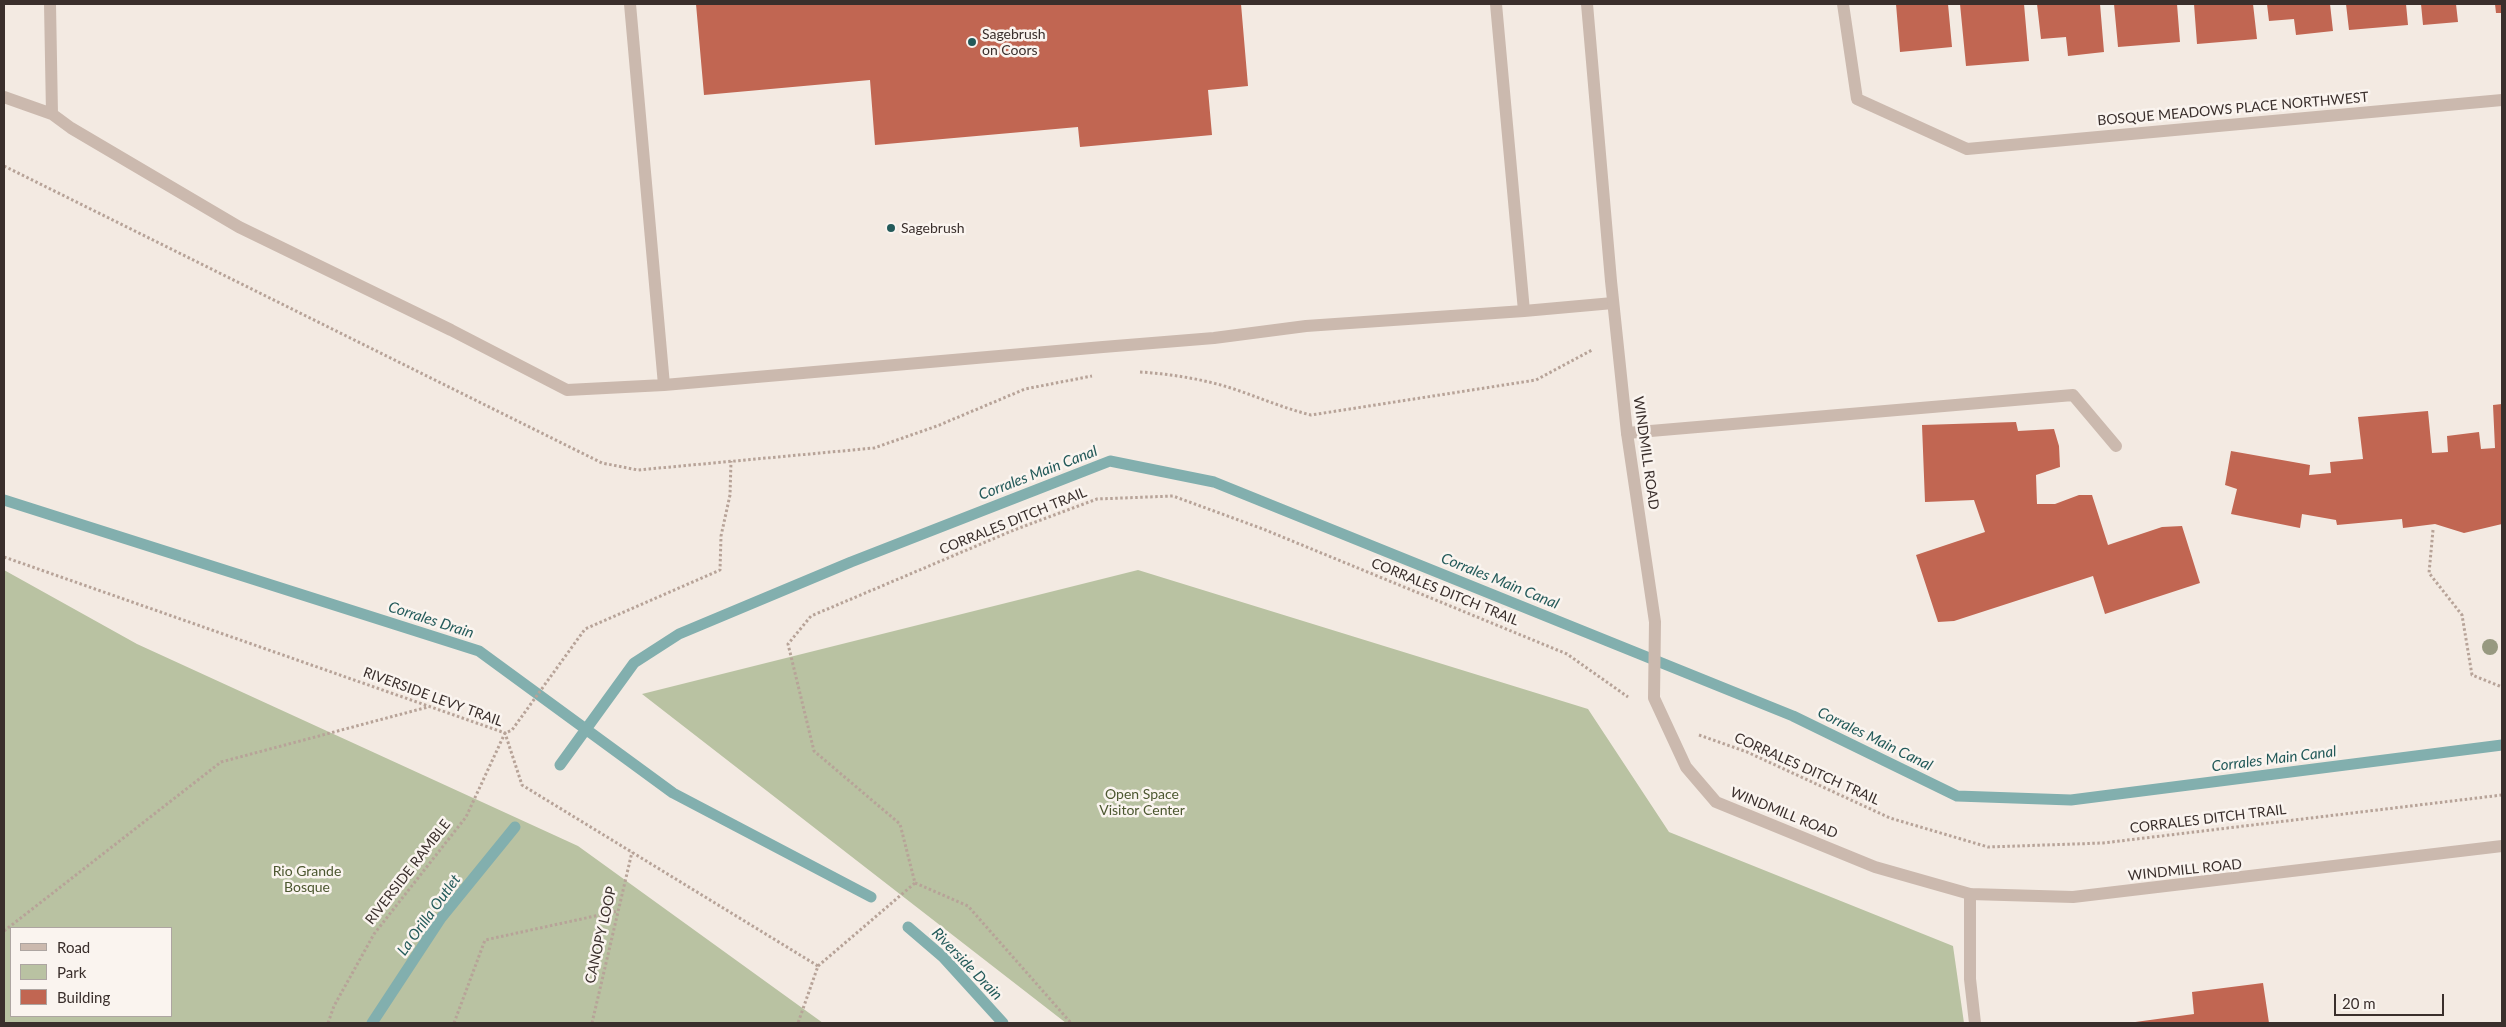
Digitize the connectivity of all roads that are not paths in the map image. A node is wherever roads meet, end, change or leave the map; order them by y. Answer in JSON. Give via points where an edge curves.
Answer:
{"nodes":[{"id":1,"x":50,"y":4,"type":"edge"},
{"id":2,"x":630,"y":4,"type":"edge"},
{"id":3,"x":1496,"y":4,"type":"edge"},
{"id":4,"x":1587,"y":4,"type":"edge"},
{"id":5,"x":1843,"y":4,"type":"edge"},
{"id":6,"x":4,"y":97,"type":"edge"},
{"id":7,"x":2502,"y":100,"type":"edge"},
{"id":8,"x":52,"y":114,"type":"junction"},
{"id":9,"x":1613,"y":303,"type":"junction"},
{"id":10,"x":1524,"y":311,"type":"junction"},
{"id":11,"x":664,"y":385,"type":"junction"},
{"id":12,"x":1627,"y":433,"type":"junction"},
{"id":13,"x":2116,"y":446,"type":"dead end"},
{"id":14,"x":2502,"y":846,"type":"edge"},
{"id":15,"x":1970,"y":894,"type":"junction"},
{"id":16,"x":1976,"y":1023,"type":"edge"}],
"edges":[{"from":1,"to":8,"type":"street"},
{"from":2,"to":11,"type":"street"},
{"from":3,"to":10,"type":"street"},
{"from":4,"to":9,"type":"street","name":"WINDMILL ROAD"},
{"from":5,"to":7,"type":"street","name":"BOSQUE MEADOWS PLACE NORTHWEST","via":[[1857,99],[1967,149]]},
{"from":6,"to":8,"type":"street"},
{"from":8,"to":11,"type":"street","via":[[239,227],[457,332],[567,390]]},
{"from":9,"to":10,"type":"street"},
{"from":9,"to":12,"type":"street","name":"WINDMILL ROAD"},
{"from":10,"to":11,"type":"street","via":[[1306,326],[1205,338]]},
{"from":12,"to":13,"type":"street","via":[[2073,395]]},
{"from":12,"to":15,"type":"street","name":"WINDMILL ROAD","via":[[1655,622],[1654,698],[1686,767],[1716,802],[1875,866]]},
{"from":14,"to":15,"type":"street","name":"WINDMILL ROAD","via":[[2073,897]]},
{"from":15,"to":16,"type":"street","via":[[1970,979]]}]}
